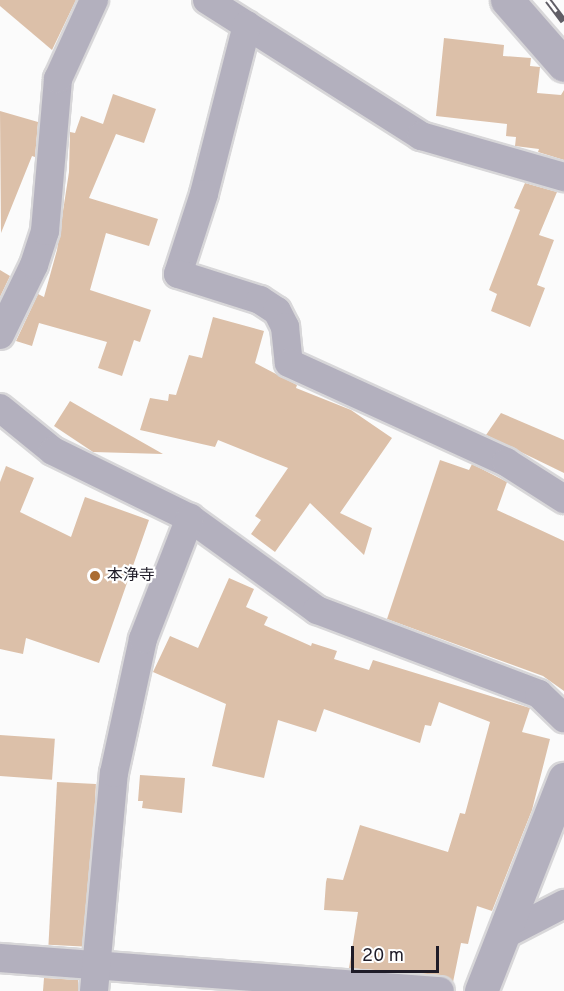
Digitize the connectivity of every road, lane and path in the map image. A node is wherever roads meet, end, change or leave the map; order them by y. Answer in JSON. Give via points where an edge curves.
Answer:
{"nodes":[{"id":1,"x":94,"y":0,"type":"edge"},
{"id":2,"x":207,"y":0,"type":"edge"},
{"id":3,"x":507,"y":0,"type":"edge"},
{"id":4,"x":247,"y":26,"type":"junction"},
{"id":5,"x":564,"y":65,"type":"edge"},
{"id":6,"x":564,"y":177,"type":"edge"},
{"id":7,"x":0,"y":335,"type":"edge"},
{"id":8,"x":0,"y":408,"type":"edge"},
{"id":9,"x":564,"y":499,"type":"edge"},
{"id":10,"x":190,"y":518,"type":"junction"},
{"id":11,"x":564,"y":718,"type":"edge"},
{"id":12,"x":564,"y":779,"type":"edge"},
{"id":13,"x":564,"y":904,"type":"edge"},
{"id":14,"x":502,"y":936,"type":"junction"},
{"id":15,"x":0,"y":958,"type":"edge"},
{"id":16,"x":95,"y":977,"type":"edge"},
{"id":17,"x":440,"y":991,"type":"edge"},
{"id":18,"x":481,"y":991,"type":"edge"}],
"edges":[{"from":1,"to":7,"type":"street","via":[[58,79],[45,231],[34,265]]},
{"from":2,"to":4,"type":"street"},
{"from":3,"to":5,"type":"street"},
{"from":4,"to":6,"type":"street","via":[[421,136]]},
{"from":4,"to":9,"type":"street","via":[[204,194],[178,274],[260,300],[277,311],[285,327],[289,363],[506,462]]},
{"from":8,"to":10,"type":"street","via":[[53,451]]},
{"from":10,"to":11,"type":"street","via":[[317,610],[539,694]]},
{"from":10,"to":16,"type":"street","via":[[143,639],[114,773]]},
{"from":12,"to":14,"type":"street"},
{"from":13,"to":14,"type":"street"},
{"from":14,"to":18,"type":"street"},
{"from":15,"to":16,"type":"street"},
{"from":16,"to":17,"type":"street"}]}
